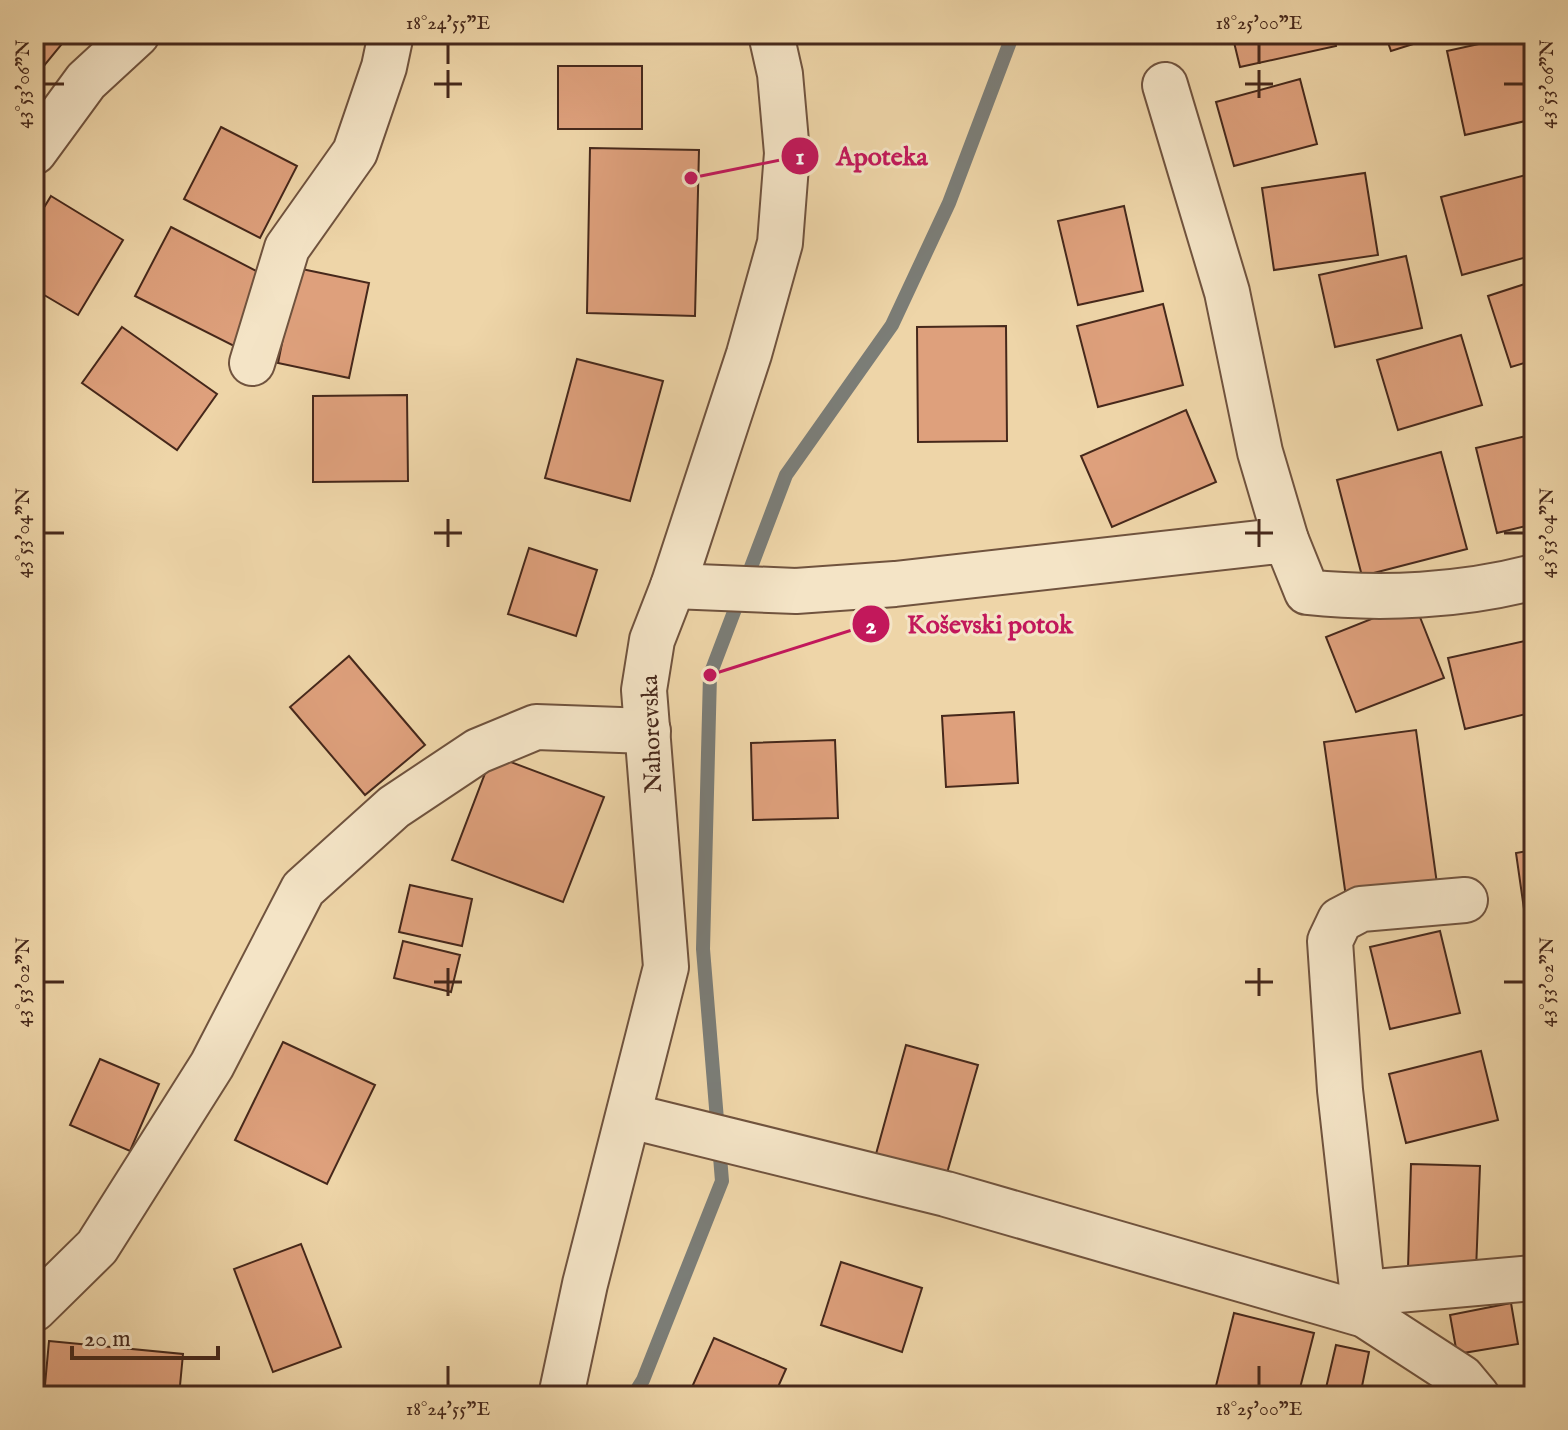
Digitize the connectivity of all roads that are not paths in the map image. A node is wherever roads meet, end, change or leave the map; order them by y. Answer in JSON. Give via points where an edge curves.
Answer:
{"nodes":[{"id":1,"x":137,"y":34,"type":"edge"},
{"id":2,"x":391,"y":34,"type":"edge"},
{"id":3,"x":771,"y":34,"type":"edge"},
{"id":4,"x":1165,"y":85,"type":"dead end"},
{"id":5,"x":34,"y":152,"type":"edge"},
{"id":6,"x":252,"y":363,"type":"dead end"},
{"id":7,"x":1286,"y":540,"type":"junction"},
{"id":8,"x":1534,"y":577,"type":"edge"},
{"id":9,"x":690,"y":588,"type":"junction"},
{"id":10,"x":648,"y":731,"type":"junction"},
{"id":11,"x":1465,"y":900,"type":"dead end"},
{"id":12,"x":630,"y":1116,"type":"junction"},
{"id":13,"x":1534,"y":1278,"type":"edge"},
{"id":14,"x":1364,"y":1304,"type":"junction"},
{"id":15,"x":34,"y":1309,"type":"edge"},
{"id":16,"x":561,"y":1396,"type":"edge"},
{"id":17,"x":1477,"y":1396,"type":"edge"}],
"edges":[{"from":1,"to":5,"type":"street","via":[[86,81]]},
{"from":2,"to":6,"type":"street","via":[[355,152],[287,248]]},
{"from":3,"to":9,"type":"street","name":"Nahorevska","via":[[787,153],[780,243]]},
{"from":4,"to":7,"type":"street","via":[[1227,292],[1260,452]]},
{"from":7,"to":8,"type":"street","via":[[1307,592],[1489,589]]},
{"from":7,"to":9,"type":"street","via":[[910,583],[796,591]]},
{"from":9,"to":10,"type":"street","name":"Nahorevska","via":[[652,640],[644,690]]},
{"from":10,"to":12,"type":"street","name":"Nahorevska","via":[[666,967]]},
{"from":10,"to":15,"type":"street","via":[[536,727],[478,751],[394,807],[303,889],[212,1065],[97,1247]]},
{"from":11,"to":14,"type":"street","via":[[1361,909],[1340,920],[1330,941]]},
{"from":12,"to":14,"type":"street"},
{"from":12,"to":16,"type":"street","name":"Nahorevska"},
{"from":13,"to":14,"type":"street"},
{"from":14,"to":17,"type":"street","via":[[1462,1378]]}]}
